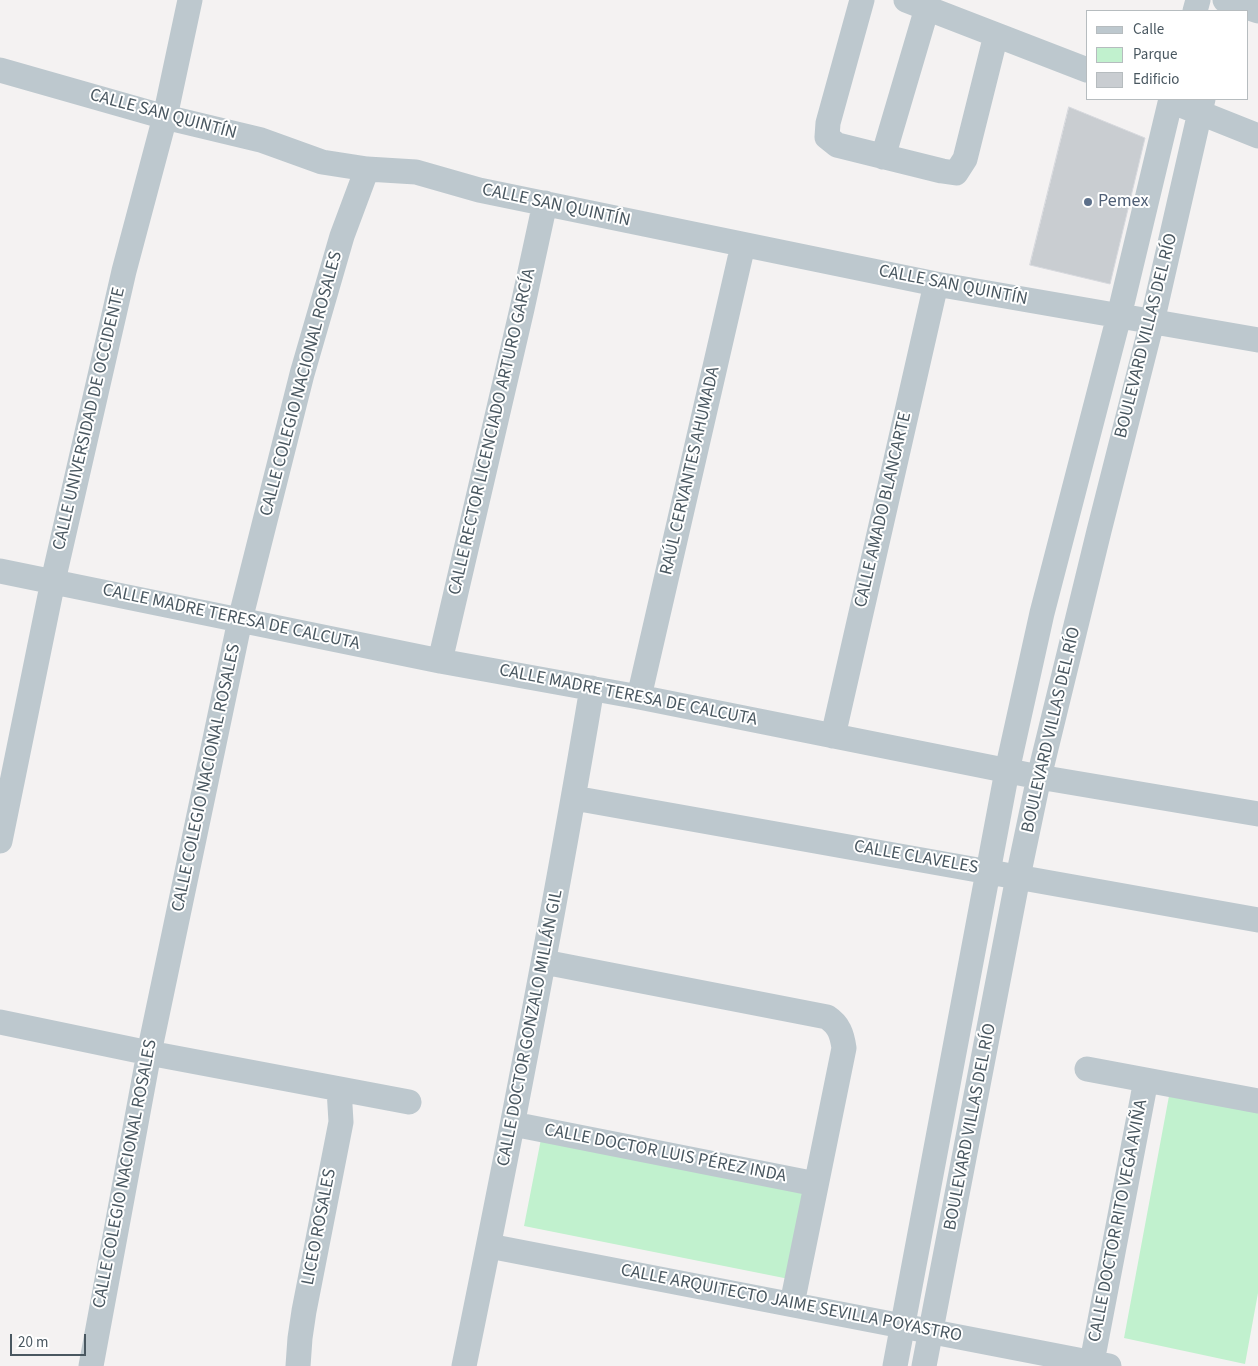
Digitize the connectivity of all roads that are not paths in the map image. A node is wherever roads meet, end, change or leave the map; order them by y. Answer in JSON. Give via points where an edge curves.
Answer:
{"nodes":[{"id":1,"x":190,"y":0,"type":"edge"},
{"id":2,"x":862,"y":0,"type":"edge"},
{"id":3,"x":1228,"y":3,"type":"edge"},
{"id":4,"x":917,"y":4,"type":"edge"},
{"id":5,"x":1258,"y":12,"type":"edge"},
{"id":6,"x":996,"y":35,"type":"junction"},
{"id":7,"x":0,"y":70,"type":"edge"},
{"id":8,"x":1086,"y":70,"type":"edge"},
{"id":9,"x":1168,"y":100,"type":"edge"},
{"id":10,"x":1201,"y":105,"type":"edge"},
{"id":11,"x":165,"y":117,"type":"junction"},
{"id":12,"x":1258,"y":136,"type":"edge"},
{"id":13,"x":884,"y":157,"type":"junction"},
{"id":14,"x":367,"y":169,"type":"junction"},
{"id":15,"x":545,"y":203,"type":"junction"},
{"id":16,"x":743,"y":245,"type":"junction"},
{"id":17,"x":936,"y":284,"type":"junction"},
{"id":18,"x":1119,"y":316,"type":"junction"},
{"id":19,"x":1152,"y":322,"type":"junction"},
{"id":20,"x":1258,"y":340,"type":"edge"},
{"id":21,"x":0,"y":571,"type":"edge"},
{"id":22,"x":53,"y":581,"type":"junction"},
{"id":23,"x":240,"y":620,"type":"junction"},
{"id":24,"x":440,"y":660,"type":"junction"},
{"id":25,"x":592,"y":688,"type":"junction"},
{"id":26,"x":640,"y":697,"type":"junction"},
{"id":27,"x":833,"y":736,"type":"junction"},
{"id":28,"x":1007,"y":771,"type":"junction"},
{"id":29,"x":1039,"y":778,"type":"junction"},
{"id":30,"x":574,"y":798,"type":"junction"},
{"id":31,"x":1258,"y":814,"type":"edge"},
{"id":32,"x":0,"y":840,"type":"edge"},
{"id":33,"x":988,"y":871,"type":"junction"},
{"id":34,"x":1018,"y":877,"type":"junction"},
{"id":35,"x":1258,"y":920,"type":"edge"},
{"id":36,"x":544,"y":962,"type":"junction"},
{"id":37,"x":0,"y":1022,"type":"edge"},
{"id":38,"x":149,"y":1053,"type":"junction"},
{"id":39,"x":1087,"y":1069,"type":"dead end"},
{"id":40,"x":1146,"y":1080,"type":"junction"},
{"id":41,"x":338,"y":1089,"type":"junction"},
{"id":42,"x":1258,"y":1101,"type":"edge"},
{"id":43,"x":409,"y":1102,"type":"dead end"},
{"id":44,"x":513,"y":1124,"type":"junction"},
{"id":45,"x":816,"y":1184,"type":"junction"},
{"id":46,"x":489,"y":1246,"type":"junction"},
{"id":47,"x":792,"y":1304,"type":"junction"},
{"id":48,"x":902,"y":1326,"type":"junction"},
{"id":49,"x":931,"y":1331,"type":"junction"},
{"id":50,"x":1101,"y":1364,"type":"edge"},
{"id":51,"x":91,"y":1366,"type":"edge"},
{"id":52,"x":298,"y":1366,"type":"edge"},
{"id":53,"x":464,"y":1366,"type":"edge"},
{"id":54,"x":895,"y":1366,"type":"edge"},
{"id":55,"x":924,"y":1366,"type":"edge"}],
"edges":[{"from":1,"to":11,"type":"street","name":"CALLE UNIVERSIDAD DE OCCIDENTE"},
{"from":2,"to":13,"type":"street","via":[[827,137],[836,145]]},
{"from":3,"to":5,"type":"street"},
{"from":4,"to":6,"type":"street"},
{"from":4,"to":13,"type":"street"},
{"from":6,"to":8,"type":"street"},
{"from":6,"to":13,"type":"street","via":[[965,158],[956,173]]},
{"from":7,"to":11,"type":"street","name":"CALLE SAN QUINTÍN"},
{"from":9,"to":10,"type":"street"},
{"from":9,"to":18,"type":"street","name":"BOULEVARD VILLAS DEL RÍO"},
{"from":10,"to":12,"type":"street"},
{"from":10,"to":19,"type":"street","name":"BOULEVARD VILLAS DEL RÍO"},
{"from":11,"to":14,"type":"street","name":"CALLE SAN QUINTÍN","via":[[261,140],[322,162]]},
{"from":11,"to":22,"type":"street","name":"CALLE UNIVERSIDAD DE OCCIDENTE","via":[[124,271]]},
{"from":14,"to":15,"type":"street","name":"CALLE SAN QUINTÍN","via":[[416,172],[479,190]]},
{"from":14,"to":23,"type":"street","name":"CALLE COLEGIO NACIONAL ROSALES","via":[[342,236],[302,374]]},
{"from":15,"to":16,"type":"street","name":"CALLE SAN QUINTÍN"},
{"from":15,"to":24,"type":"street","name":"CALLE RECTOR LICENCIADO ARTURO GARCÍA"},
{"from":16,"to":17,"type":"street","name":"CALLE SAN QUINTÍN"},
{"from":16,"to":26,"type":"street","name":"RAÚL CERVANTES AHUMADA"},
{"from":17,"to":18,"type":"street","name":"CALLE SAN QUINTÍN"},
{"from":17,"to":27,"type":"street","name":"CALLE AMADO BLANCARTE"},
{"from":18,"to":19,"type":"street","name":"CALLE SAN QUINTÍN"},
{"from":18,"to":28,"type":"street","name":"BOULEVARD VILLAS DEL RÍO","via":[[1042,613]]},
{"from":19,"to":20,"type":"street","name":"CALLE SAN QUINTÍN"},
{"from":19,"to":29,"type":"street","name":"BOULEVARD VILLAS DEL RÍO"},
{"from":21,"to":22,"type":"street","name":"CALLE MADRE TERESA DE CALCUTA"},
{"from":22,"to":23,"type":"street","name":"CALLE MADRE TERESA DE CALCUTA"},
{"from":22,"to":32,"type":"street","name":"CALLE UNIVERSIDAD DE OCCIDENTE"},
{"from":23,"to":24,"type":"street","name":"CALLE MADRE TERESA DE CALCUTA"},
{"from":23,"to":38,"type":"street","name":"CALLE COLEGIO NACIONAL ROSALES"},
{"from":24,"to":25,"type":"street","name":"CALLE MADRE TERESA DE CALCUTA"},
{"from":25,"to":26,"type":"street","name":"CALLE MADRE TERESA DE CALCUTA"},
{"from":25,"to":30,"type":"street","name":"CALLE DOCTOR GONZALO MILLÁN GIL"},
{"from":26,"to":27,"type":"street","name":"CALLE MADRE TERESA DE CALCUTA"},
{"from":27,"to":28,"type":"street","name":"CALLE MADRE TERESA DE CALCUTA"},
{"from":28,"to":29,"type":"street","name":"CALLE MADRE TERESA DE CALCUTA"},
{"from":28,"to":33,"type":"street","name":"BOULEVARD VILLAS DEL RÍO"},
{"from":29,"to":31,"type":"street","name":"CALLE MADRE TERESA DE CALCUTA"},
{"from":29,"to":34,"type":"street","name":"BOULEVARD VILLAS DEL RÍO"},
{"from":30,"to":33,"type":"street","name":"CALLE CLAVELES"},
{"from":30,"to":36,"type":"street","name":"CALLE DOCTOR GONZALO MILLÁN GIL"},
{"from":33,"to":34,"type":"street","name":"CALLE CLAVELES"},
{"from":33,"to":48,"type":"street","name":"BOULEVARD VILLAS DEL RÍO"},
{"from":34,"to":35,"type":"street","name":"CALLE CLAVELES"},
{"from":34,"to":49,"type":"street","name":"BOULEVARD VILLAS DEL RÍO"},
{"from":36,"to":44,"type":"street","name":"CALLE DOCTOR GONZALO MILLÁN GIL"},
{"from":36,"to":45,"type":"street","via":[[827,1017],[834,1021],[844,1048]]},
{"from":37,"to":38,"type":"street"},
{"from":38,"to":41,"type":"street"},
{"from":38,"to":51,"type":"street","name":"CALLE COLEGIO NACIONAL ROSALES"},
{"from":39,"to":40,"type":"street"},
{"from":40,"to":42,"type":"street"},
{"from":40,"to":50,"type":"street","name":"CALLE DOCTOR RITO VEGA AVIÑA"},
{"from":41,"to":43,"type":"street"},
{"from":41,"to":52,"type":"street","name":"LICEO ROSALES","via":[[341,1122],[304,1312]]},
{"from":44,"to":45,"type":"street","name":"CALLE DOCTOR LUIS PÉREZ INDA"},
{"from":44,"to":46,"type":"street","name":"CALLE DOCTOR GONZALO MILLÁN GIL"},
{"from":45,"to":47,"type":"street"},
{"from":46,"to":47,"type":"street","name":"CALLE ARQUITECTO JAIME SEVILLA POYASTRO"},
{"from":46,"to":53,"type":"street","name":"CALLE DOCTOR GONZALO MILLÁN GIL"},
{"from":47,"to":48,"type":"street","name":"CALLE ARQUITECTO JAIME SEVILLA POYASTRO"},
{"from":48,"to":49,"type":"street","name":"CALLE ARQUITECTO JAIME SEVILLA POYASTRO"},
{"from":48,"to":54,"type":"street","name":"BOULEVARD VILLAS DEL RÍO"},
{"from":49,"to":50,"type":"street","name":"CALLE ARQUITECTO JAIME SEVILLA POYASTRO"},
{"from":49,"to":55,"type":"street","name":"BOULEVARD VILLAS DEL RÍO"}]}
